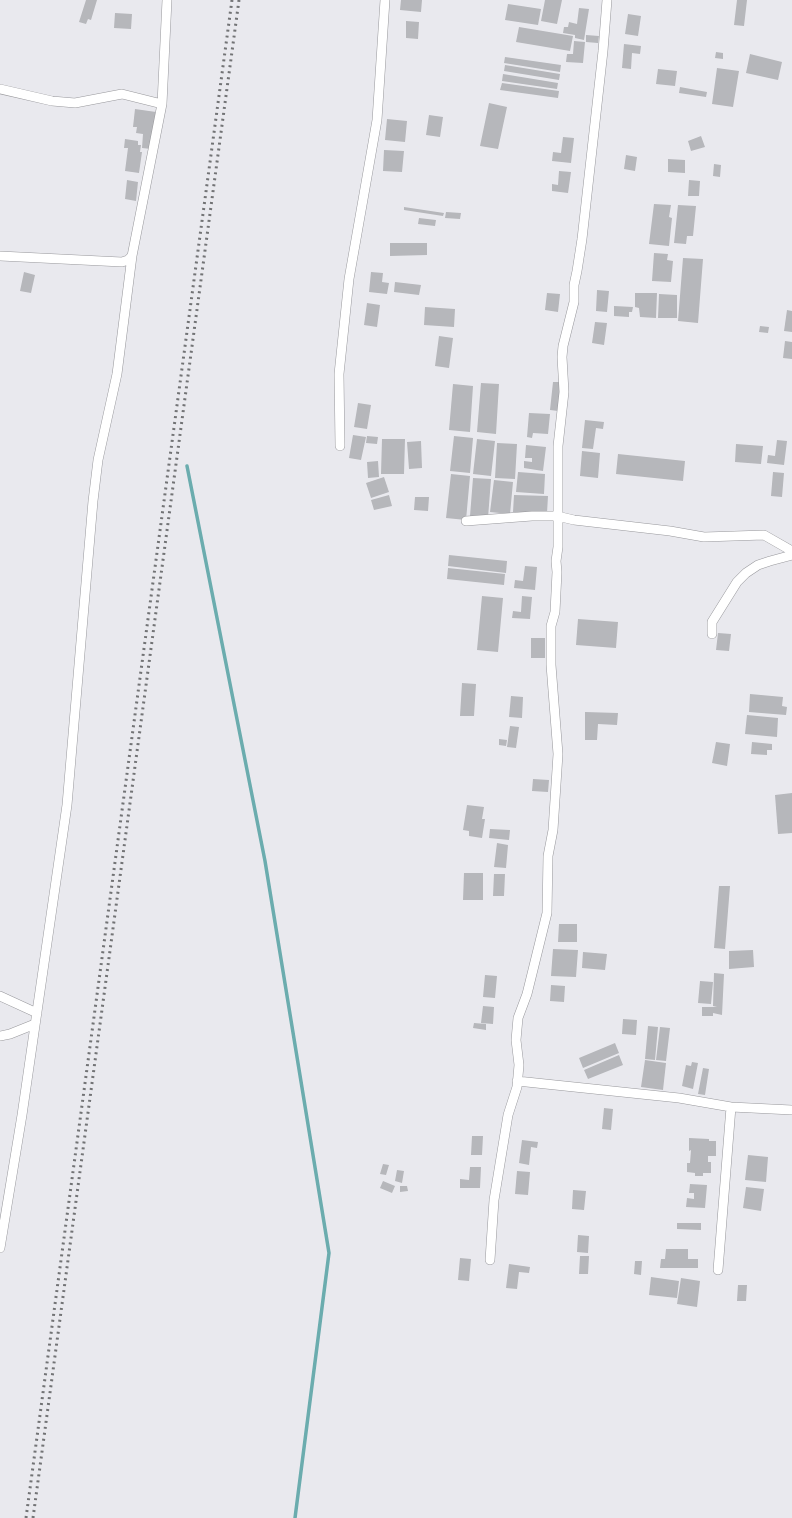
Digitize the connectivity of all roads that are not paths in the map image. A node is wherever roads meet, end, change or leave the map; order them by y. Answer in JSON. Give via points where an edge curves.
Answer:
{"nodes":[{"id":1,"x":167,"y":0,"type":"edge"},
{"id":2,"x":384,"y":0,"type":"edge"},
{"id":3,"x":607,"y":0,"type":"edge"},
{"id":4,"x":0,"y":89,"type":"edge"},
{"id":5,"x":162,"y":104,"type":"junction"},
{"id":6,"x":0,"y":256,"type":"edge"},
{"id":7,"x":132,"y":256,"type":"junction"},
{"id":8,"x":340,"y":446,"type":"dead end"},
{"id":9,"x":557,"y":516,"type":"junction"},
{"id":10,"x":466,"y":521,"type":"dead end"},
{"id":11,"x":792,"y":551,"type":"edge"},
{"id":12,"x":792,"y":555,"type":"edge"},
{"id":13,"x":712,"y":634,"type":"dead end"},
{"id":14,"x":0,"y":996,"type":"edge"},
{"id":15,"x":37,"y":1013,"type":"junction"},
{"id":16,"x":35,"y":1024,"type":"junction"},
{"id":17,"x":0,"y":1036,"type":"edge"},
{"id":18,"x":517,"y":1081,"type":"junction"},
{"id":19,"x":731,"y":1107,"type":"junction"},
{"id":20,"x":792,"y":1110,"type":"edge"},
{"id":21,"x":0,"y":1248,"type":"edge"},
{"id":22,"x":490,"y":1260,"type":"dead end"},
{"id":23,"x":718,"y":1270,"type":"dead end"}],
"edges":[{"from":1,"to":5,"type":"street"},
{"from":2,"to":8,"type":"street","via":[[377,120],[349,279],[338,374]]},
{"from":3,"to":9,"type":"street","via":[[578,271],[574,286],[574,302],[563,346],[564,392],[558,446]]},
{"from":4,"to":5,"type":"street","via":[[52,101],[75,103],[122,94]]},
{"from":5,"to":7,"type":"street"},
{"from":6,"to":7,"type":"street","via":[[122,262]]},
{"from":7,"to":15,"type":"street","via":[[117,374],[98,460],[67,805]]},
{"from":9,"to":10,"type":"street"},
{"from":9,"to":11,"type":"street","via":[[704,537],[764,535]]},
{"from":9,"to":18,"type":"street","via":[[557,572],[550,665],[558,754],[557,775],[553,830],[548,856],[547,913],[527,994],[518,1018]]},
{"from":12,"to":13,"type":"street","via":[[758,565],[746,573],[737,582],[712,622]]},
{"from":14,"to":15,"type":"street"},
{"from":15,"to":16,"type":"street"},
{"from":16,"to":17,"type":"street"},
{"from":16,"to":21,"type":"street"},
{"from":18,"to":19,"type":"street","via":[[679,1098]]},
{"from":18,"to":22,"type":"street","via":[[508,1115],[494,1200]]},
{"from":19,"to":20,"type":"street"},
{"from":19,"to":23,"type":"street"}]}
